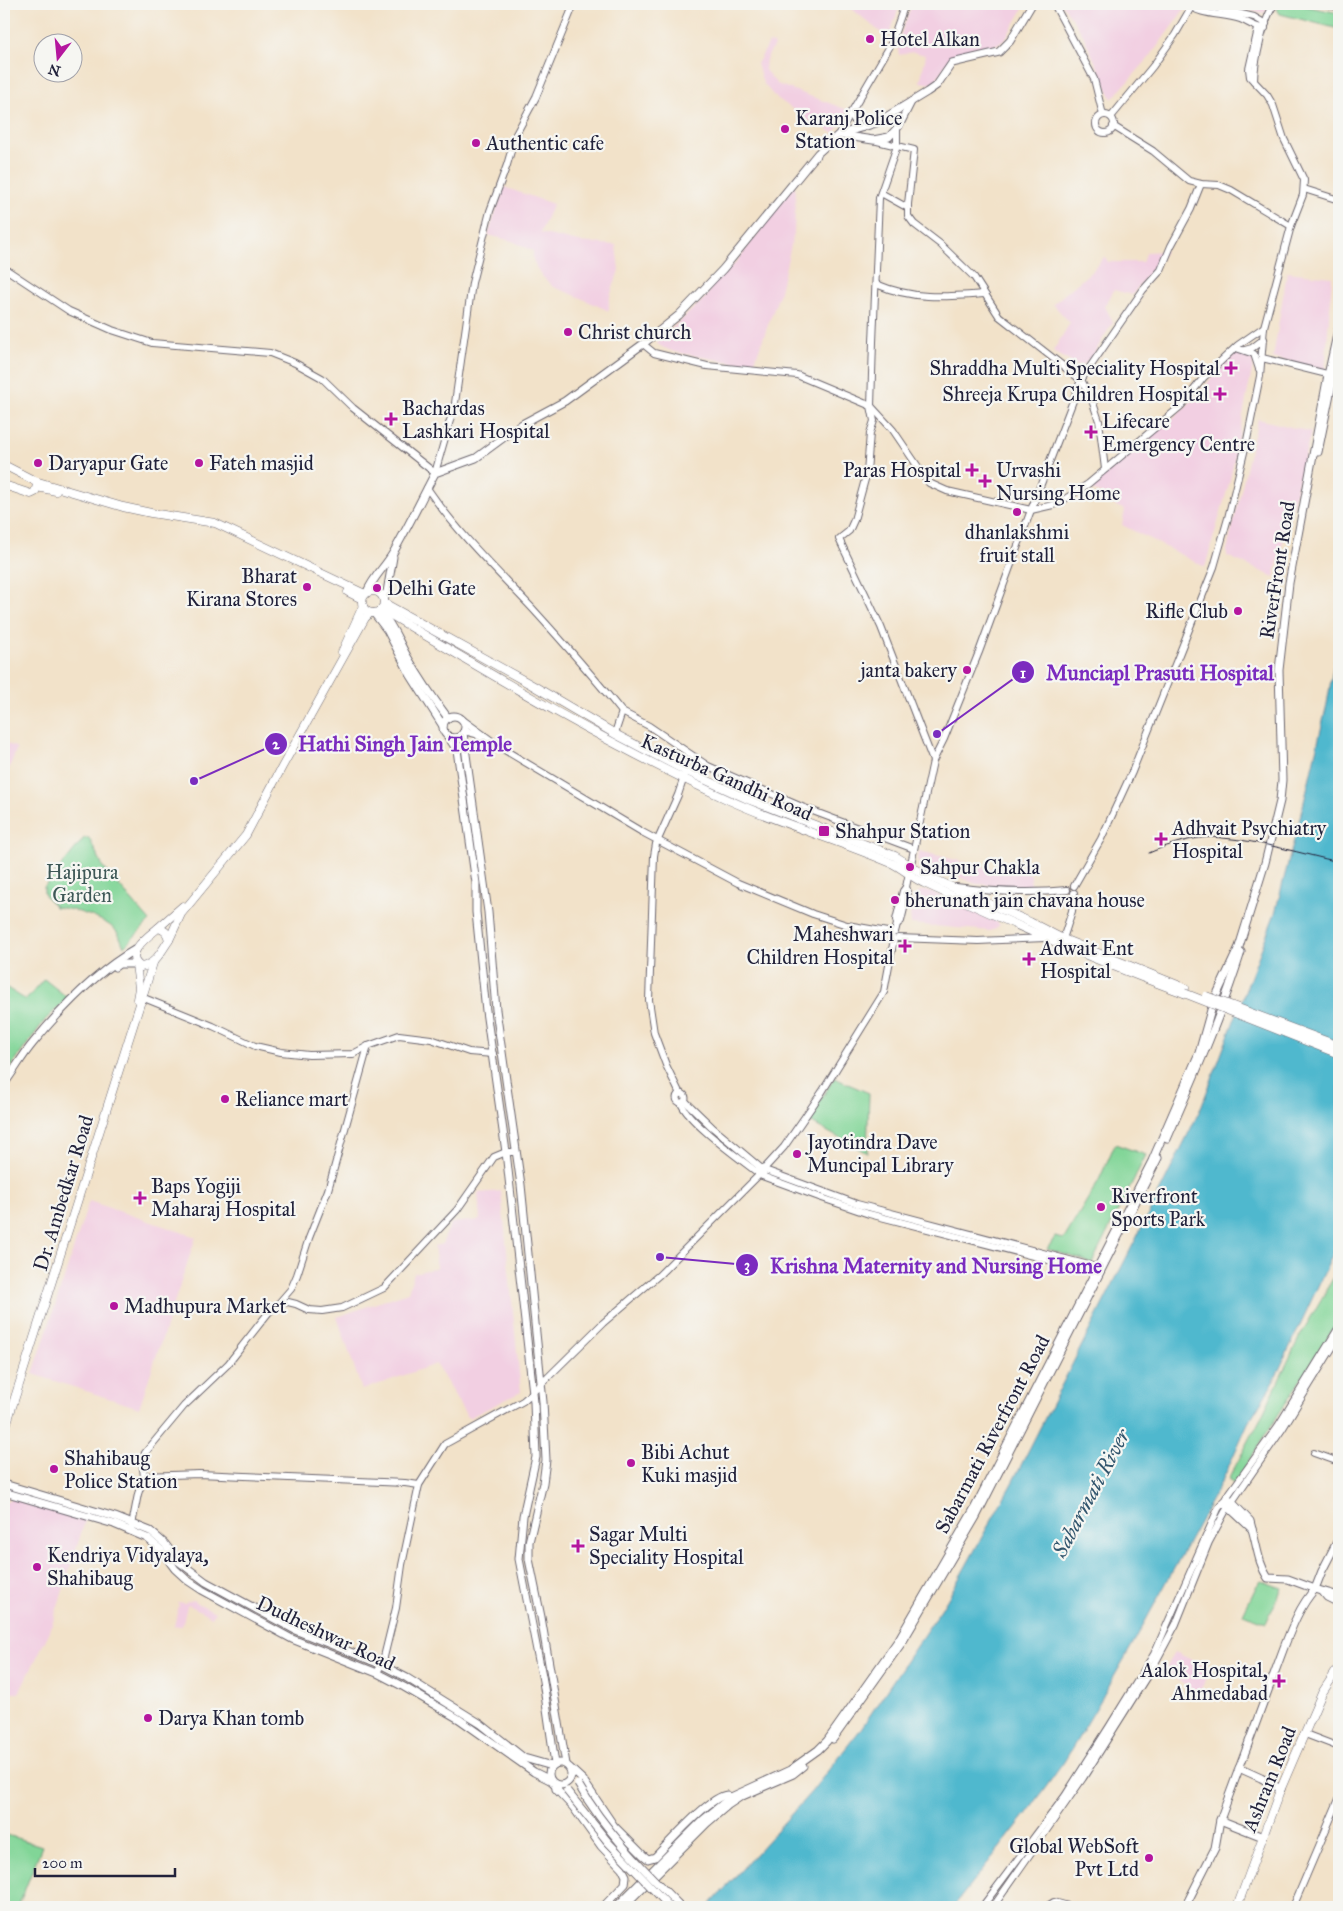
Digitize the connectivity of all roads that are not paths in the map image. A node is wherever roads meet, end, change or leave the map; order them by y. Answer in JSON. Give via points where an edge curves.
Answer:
{"nodes":[{"id":1,"x":574,"y":4,"type":"edge"},
{"id":2,"x":905,"y":4,"type":"edge"},
{"id":3,"x":1032,"y":4,"type":"edge"},
{"id":4,"x":1054,"y":4,"type":"edge"},
{"id":5,"x":1199,"y":4,"type":"edge"},
{"id":6,"x":1275,"y":4,"type":"edge"},
{"id":7,"x":1327,"y":4,"type":"edge"},
{"id":8,"x":1190,"y":5,"type":"edge"},
{"id":9,"x":1339,"y":7,"type":"edge"},
{"id":10,"x":1263,"y":27,"type":"junction"},
{"id":11,"x":911,"y":100,"type":"junction"},
{"id":12,"x":851,"y":112,"type":"junction"},
{"id":13,"x":1102,"y":115,"type":"junction"},
{"id":14,"x":886,"y":116,"type":"junction"},
{"id":15,"x":1111,"y":117,"type":"junction"},
{"id":16,"x":1113,"y":126,"type":"junction"},
{"id":17,"x":865,"y":127,"type":"junction"},
{"id":18,"x":898,"y":128,"type":"junction"},
{"id":19,"x":838,"y":135,"type":"junction"},
{"id":20,"x":873,"y":140,"type":"junction"},
{"id":21,"x":896,"y":146,"type":"junction"},
{"id":22,"x":1201,"y":184,"type":"junction"},
{"id":23,"x":1304,"y":189,"type":"junction"},
{"id":24,"x":881,"y":193,"type":"junction"},
{"id":25,"x":1339,"y":200,"type":"edge"},
{"id":26,"x":908,"y":208,"type":"junction"},
{"id":27,"x":1291,"y":226,"type":"junction"},
{"id":28,"x":4,"y":268,"type":"edge"},
{"id":29,"x":876,"y":284,"type":"junction"},
{"id":30,"x":984,"y":294,"type":"junction"},
{"id":31,"x":1339,"y":326,"type":"edge"},
{"id":32,"x":1264,"y":328,"type":"junction"},
{"id":33,"x":1264,"y":339,"type":"junction"},
{"id":34,"x":643,"y":344,"type":"junction"},
{"id":35,"x":1236,"y":348,"type":"junction"},
{"id":36,"x":1244,"y":350,"type":"junction"},
{"id":37,"x":1339,"y":350,"type":"edge"},
{"id":38,"x":1262,"y":358,"type":"junction"},
{"id":39,"x":1331,"y":375,"type":"junction"},
{"id":40,"x":1260,"y":376,"type":"junction"},
{"id":41,"x":1082,"y":380,"type":"junction"},
{"id":42,"x":872,"y":406,"type":"junction"},
{"id":43,"x":4,"y":465,"type":"edge"},
{"id":44,"x":1105,"y":469,"type":"junction"},
{"id":45,"x":435,"y":473,"type":"junction"},
{"id":46,"x":36,"y":484,"type":"junction"},
{"id":47,"x":4,"y":485,"type":"edge"},
{"id":48,"x":427,"y":488,"type":"junction"},
{"id":49,"x":1030,"y":510,"type":"junction"},
{"id":50,"x":394,"y":552,"type":"junction"},
{"id":51,"x":364,"y":598,"type":"junction"},
{"id":52,"x":379,"y":608,"type":"junction"},
{"id":53,"x":622,"y":712,"type":"junction"},
{"id":54,"x":448,"y":718,"type":"junction"},
{"id":55,"x":462,"y":720,"type":"junction"},
{"id":56,"x":443,"y":726,"type":"junction"},
{"id":57,"x":463,"y":732,"type":"junction"},
{"id":58,"x":447,"y":735,"type":"junction"},
{"id":59,"x":617,"y":735,"type":"junction"},
{"id":60,"x":933,"y":761,"type":"junction"},
{"id":61,"x":685,"y":775,"type":"junction"},
{"id":62,"x":657,"y":843,"type":"junction"},
{"id":63,"x":914,"y":849,"type":"junction"},
{"id":64,"x":910,"y":864,"type":"junction"},
{"id":65,"x":909,"y":873,"type":"junction"},
{"id":66,"x":954,"y":887,"type":"junction"},
{"id":67,"x":1074,"y":890,"type":"junction"},
{"id":68,"x":992,"y":892,"type":"junction"},
{"id":69,"x":976,"y":902,"type":"junction"},
{"id":70,"x":158,"y":928,"type":"junction"},
{"id":71,"x":895,"y":935,"type":"junction"},
{"id":72,"x":1041,"y":936,"type":"junction"},
{"id":73,"x":1063,"y":939,"type":"junction"},
{"id":74,"x":169,"y":940,"type":"junction"},
{"id":75,"x":136,"y":949,"type":"junction"},
{"id":76,"x":153,"y":963,"type":"junction"},
{"id":77,"x":136,"y":964,"type":"junction"},
{"id":78,"x":1184,"y":990,"type":"junction"},
{"id":79,"x":1218,"y":992,"type":"joint"},
{"id":80,"x":140,"y":997,"type":"junction"},
{"id":81,"x":1220,"y":1015,"type":"joint"},
{"id":82,"x":368,"y":1046,"type":"junction"},
{"id":83,"x":1339,"y":1046,"type":"edge"},
{"id":84,"x":493,"y":1054,"type":"junction"},
{"id":85,"x":1339,"y":1054,"type":"edge"},
{"id":86,"x":4,"y":1084,"type":"edge"},
{"id":87,"x":4,"y":1090,"type":"edge"},
{"id":88,"x":506,"y":1152,"type":"junction"},
{"id":89,"x":516,"y":1152,"type":"junction"},
{"id":90,"x":761,"y":1172,"type":"junction"},
{"id":91,"x":1099,"y":1270,"type":"junction"},
{"id":92,"x":291,"y":1289,"type":"junction"},
{"id":93,"x":278,"y":1304,"type":"junction"},
{"id":94,"x":296,"y":1304,"type":"junction"},
{"id":95,"x":1339,"y":1328,"type":"edge"},
{"id":96,"x":1339,"y":1338,"type":"edge"},
{"id":97,"x":541,"y":1385,"type":"junction"},
{"id":98,"x":532,"y":1393,"type":"junction"},
{"id":99,"x":4,"y":1418,"type":"edge"},
{"id":100,"x":4,"y":1431,"type":"edge"},
{"id":101,"x":1314,"y":1453,"type":"dead end"},
{"id":102,"x":1339,"y":1462,"type":"edge"},
{"id":103,"x":144,"y":1476,"type":"junction"},
{"id":104,"x":4,"y":1484,"type":"edge"},
{"id":105,"x":419,"y":1485,"type":"junction"},
{"id":106,"x":4,"y":1492,"type":"edge"},
{"id":107,"x":1228,"y":1502,"type":"junction"},
{"id":108,"x":132,"y":1526,"type":"junction"},
{"id":109,"x":1339,"y":1538,"type":"edge"},
{"id":110,"x":1315,"y":1588,"type":"junction"},
{"id":111,"x":1323,"y":1592,"type":"junction"},
{"id":112,"x":1339,"y":1596,"type":"edge"},
{"id":113,"x":1339,"y":1603,"type":"edge"},
{"id":114,"x":380,"y":1664,"type":"junction"},
{"id":115,"x":1339,"y":1667,"type":"edge"},
{"id":116,"x":377,"y":1673,"type":"junction"},
{"id":117,"x":1339,"y":1674,"type":"edge"},
{"id":118,"x":461,"y":1715,"type":"junction"},
{"id":119,"x":1307,"y":1735,"type":"junction"},
{"id":120,"x":1339,"y":1747,"type":"edge"},
{"id":121,"x":553,"y":1765,"type":"junction"},
{"id":122,"x":1239,"y":1768,"type":"junction"},
{"id":123,"x":569,"y":1769,"type":"junction"},
{"id":124,"x":1084,"y":1771,"type":"junction"},
{"id":125,"x":555,"y":1783,"type":"junction"},
{"id":126,"x":1281,"y":1789,"type":"junction"},
{"id":127,"x":732,"y":1799,"type":"junction"},
{"id":128,"x":1339,"y":1799,"type":"edge"},
{"id":129,"x":1220,"y":1820,"type":"junction"},
{"id":130,"x":705,"y":1822,"type":"junction"},
{"id":131,"x":1263,"y":1837,"type":"junction"},
{"id":132,"x":603,"y":1907,"type":"edge"},
{"id":133,"x":616,"y":1907,"type":"edge"},
{"id":134,"x":623,"y":1907,"type":"edge"},
{"id":135,"x":670,"y":1907,"type":"edge"},
{"id":136,"x":682,"y":1907,"type":"edge"},
{"id":137,"x":982,"y":1907,"type":"edge"},
{"id":138,"x":993,"y":1907,"type":"edge"},
{"id":139,"x":1046,"y":1907,"type":"edge"},
{"id":140,"x":1072,"y":1907,"type":"edge"},
{"id":141,"x":1185,"y":1907,"type":"edge"},
{"id":142,"x":1237,"y":1907,"type":"edge"},
{"id":143,"x":1242,"y":1907,"type":"edge"},
{"id":144,"x":1294,"y":1907,"type":"edge"}],
"edges":[{"from":1,"to":45,"type":"street","via":[[536,97],[516,134],[490,211],[472,283],[455,403]]},
{"from":2,"to":12,"type":"street","via":[[890,46]]},
{"from":3,"to":11,"type":"main road","via":[[1010,41],[999,52],[952,64],[937,85]]},
{"from":4,"to":13,"type":"street","via":[[1094,79]]},
{"from":5,"to":10,"type":"street","via":[[1254,17]]},
{"from":6,"to":10,"type":"street"},
{"from":7,"to":9,"type":"main road"},
{"from":8,"to":10,"type":"street","via":[[1199,11]]},
{"from":8,"to":15,"type":"street","via":[[1175,35]]},
{"from":10,"to":23,"type":"street","via":[[1249,69],[1250,77],[1273,105],[1284,139],[1304,180]]},
{"from":11,"to":14,"type":"main road"},
{"from":11,"to":18,"type":"main road"},
{"from":12,"to":17,"type":"street","via":[[854,120]]},
{"from":12,"to":19,"type":"street"},
{"from":13,"to":15,"type":"street"},
{"from":13,"to":16,"type":"street","via":[[1097,121],[1098,130],[1106,132]]},
{"from":14,"to":17,"type":"main road"},
{"from":14,"to":18,"type":"main road","via":[[896,120]]},
{"from":15,"to":16,"type":"street"},
{"from":16,"to":22,"type":"street","via":[[1153,151],[1189,181]]},
{"from":17,"to":19,"type":"main road"},
{"from":17,"to":20,"type":"main road"},
{"from":18,"to":20,"type":"main road","via":[[885,139]]},
{"from":18,"to":21,"type":"street"},
{"from":19,"to":20,"type":"main road"},
{"from":19,"to":34,"type":"main road","via":[[818,153],[723,268],[678,315]]},
{"from":20,"to":21,"type":"street"},
{"from":21,"to":24,"type":"street"},
{"from":21,"to":26,"type":"street","via":[[914,150]]},
{"from":22,"to":27,"type":"street","via":[[1219,185],[1231,190]]},
{"from":22,"to":41,"type":"street","via":[[1161,270],[1143,290]]},
{"from":23,"to":25,"type":"street"},
{"from":23,"to":27,"type":"street"},
{"from":24,"to":26,"type":"street"},
{"from":24,"to":29,"type":"street"},
{"from":26,"to":30,"type":"street","via":[[908,216],[914,224],[952,255]]},
{"from":27,"to":32,"type":"street"},
{"from":28,"to":45,"type":"street","via":[[69,311],[152,344],[270,353],[296,363],[322,378],[353,408]]},
{"from":29,"to":30,"type":"street","via":[[921,297]]},
{"from":29,"to":42,"type":"street"},
{"from":30,"to":41,"type":"street","via":[[1002,318]]},
{"from":31,"to":39,"type":"main road","name":"RiverFront Road"},
{"from":32,"to":33,"type":"street"},
{"from":32,"to":35,"type":"street"},
{"from":33,"to":36,"type":"street"},
{"from":33,"to":38,"type":"street"},
{"from":34,"to":42,"type":"street","via":[[654,353],[707,366],[797,375]]},
{"from":34,"to":45,"type":"main road","via":[[565,401],[522,424],[476,458]]},
{"from":35,"to":36,"type":"street"},
{"from":35,"to":44,"type":"street","via":[[1204,377],[1181,406]]},
{"from":36,"to":40,"type":"street","via":[[1255,356]]},
{"from":37,"to":39,"type":"main road","name":"RiverFront Road"},
{"from":38,"to":39,"type":"street"},
{"from":38,"to":40,"type":"street"},
{"from":39,"to":79,"type":"main road","name":"RiverFront Road","via":[[1289,583],[1279,670],[1280,800],[1239,947]]},
{"from":39,"to":81,"type":"main road","name":"RiverFront Road","via":[[1293,584],[1284,670],[1285,779],[1282,801],[1269,865]]},
{"from":40,"to":67,"type":"street","via":[[1240,471],[1214,568],[1132,772]]},
{"from":41,"to":44,"type":"street","via":[[1099,421]]},
{"from":41,"to":49,"type":"street"},
{"from":42,"to":49,"type":"street","via":[[929,482],[947,491]]},
{"from":42,"to":60,"type":"street","via":[[874,420],[864,487],[850,531],[839,539],[881,627]]},
{"from":43,"to":46,"type":"main road"},
{"from":44,"to":49,"type":"street","via":[[1065,499]]},
{"from":45,"to":48,"type":"main road"},
{"from":46,"to":47,"type":"main road","via":[[35,492],[31,494]]},
{"from":46,"to":51,"type":"main road","via":[[150,518],[214,528]]},
{"from":48,"to":50,"type":"main road"},
{"from":48,"to":53,"type":"street","via":[[465,538],[586,667]]},
{"from":49,"to":60,"type":"street","via":[[992,617]]},
{"from":50,"to":51,"type":"main road","via":[[374,577]]},
{"from":50,"to":52,"type":"main road","via":[[388,592]]},
{"from":51,"to":52,"type":"main road"},
{"from":51,"to":52,"type":"main road","via":[[377,592]]},
{"from":51,"to":70,"type":"main road","via":[[337,664],[242,833],[178,912]]},
{"from":52,"to":54,"type":"main road","via":[[416,672]]},
{"from":52,"to":56,"type":"main road","via":[[410,674]]},
{"from":52,"to":59,"type":"main road","name":"Kasturba Gandhi Road","via":[[540,690]]},
{"from":52,"to":61,"type":"main road","name":"Kasturba Gandhi Road","via":[[561,713]]},
{"from":52,"to":74,"type":"main road","name":"Dr. Ambedkar Road","via":[[365,618],[246,835],[181,914]]},
{"from":53,"to":59,"type":"street"},
{"from":53,"to":63,"type":"street","via":[[649,726],[708,766],[802,807]]},
{"from":54,"to":55,"type":"main road","via":[[457,716]]},
{"from":54,"to":56,"type":"main road"},
{"from":55,"to":57,"type":"main road","via":[[465,725]]},
{"from":55,"to":62,"type":"street","via":[[503,749]]},
{"from":56,"to":58,"type":"main road"},
{"from":57,"to":58,"type":"main road","via":[[454,738]]},
{"from":57,"to":62,"type":"street","via":[[476,734]]},
{"from":57,"to":89,"type":"main road"},
{"from":58,"to":84,"type":"main road","via":[[456,750],[473,864]]},
{"from":59,"to":61,"type":"main road","name":"Kasturba Gandhi Road"},
{"from":60,"to":63,"type":"street"},
{"from":61,"to":62,"type":"street"},
{"from":61,"to":64,"type":"main road","name":"Kasturba Gandhi Road"},
{"from":61,"to":65,"type":"main road","name":"Kasturba Gandhi Road","via":[[746,808],[892,863]]},
{"from":62,"to":71,"type":"street","via":[[738,883],[805,911],[847,925]]},
{"from":62,"to":90,"type":"street","via":[[652,873],[649,1000],[654,1033],[684,1110]]},
{"from":63,"to":64,"type":"street"},
{"from":64,"to":65,"type":"street"},
{"from":64,"to":66,"type":"main road","name":"Kasturba Gandhi Road","via":[[925,875]]},
{"from":65,"to":69,"type":"main road","name":"Kasturba Gandhi Road","via":[[921,882]]},
{"from":65,"to":71,"type":"street","via":[[908,892]]},
{"from":66,"to":68,"type":"street"},
{"from":66,"to":69,"type":"main road","name":"Kasturba Gandhi Road"},
{"from":67,"to":68,"type":"street","via":[[1070,894],[1067,890]]},
{"from":67,"to":73,"type":"street","via":[[1072,912]]},
{"from":68,"to":69,"type":"street"},
{"from":69,"to":72,"type":"main road","name":"Kasturba Gandhi Road"},
{"from":69,"to":73,"type":"main road","name":"Kasturba Gandhi Road"},
{"from":70,"to":74,"type":"main road","via":[[164,929]]},
{"from":70,"to":75,"type":"main road"},
{"from":71,"to":72,"type":"street","via":[[978,941]]},
{"from":71,"to":90,"type":"street","via":[[884,992],[794,1133]]},
{"from":72,"to":78,"type":"main road","name":"Kasturba Gandhi Road"},
{"from":73,"to":78,"type":"main road","name":"Kasturba Gandhi Road"},
{"from":74,"to":76,"type":"main road","name":"Dr. Ambedkar Road"},
{"from":75,"to":77,"type":"main road","name":"Dr. Ambedkar Road"},
{"from":75,"to":86,"type":"main road","via":[[103,972],[62,1011],[32,1043]]},
{"from":76,"to":77,"type":"main road","via":[[141,967]]},
{"from":76,"to":80,"type":"main road","name":"Dr. Ambedkar Road"},
{"from":77,"to":80,"type":"main road","name":"Dr. Ambedkar Road"},
{"from":77,"to":87,"type":"main road","via":[[119,964],[64,1013],[35,1046]]},
{"from":78,"to":83,"type":"main road","bridge":true},
{"from":78,"to":85,"type":"main road","bridge":true},
{"from":79,"to":91,"type":"main road","name":"Sabarmati Riverfront Road","via":[[1199,1053]]},
{"from":80,"to":82,"type":"street","via":[[255,1046],[281,1052],[353,1054]]},
{"from":80,"to":99,"type":"main road","name":"Dr. Ambedkar Road"},
{"from":80,"to":100,"type":"main road","name":"Dr. Ambedkar Road"},
{"from":81,"to":91,"type":"main road","name":"Sabarmati Riverfront Road","via":[[1155,1166]]},
{"from":82,"to":84,"type":"street","via":[[399,1035],[431,1039],[469,1052]]},
{"from":82,"to":92,"type":"street","via":[[328,1190]]},
{"from":84,"to":88,"type":"main road"},
{"from":88,"to":89,"type":"street"},
{"from":88,"to":94,"type":"street","via":[[494,1157],[457,1210],[384,1288],[342,1308],[309,1310]]},
{"from":88,"to":98,"type":"main road"},
{"from":89,"to":97,"type":"main road"},
{"from":90,"to":91,"type":"street","via":[[869,1214]]},
{"from":90,"to":97,"type":"street","via":[[659,1275],[603,1323]]},
{"from":91,"to":127,"type":"main road","name":"Sabarmati Riverfront Road","via":[[976,1517],[903,1641],[822,1752],[793,1774]]},
{"from":92,"to":93,"type":"street"},
{"from":92,"to":94,"type":"street"},
{"from":93,"to":94,"type":"street"},
{"from":93,"to":103,"type":"street","via":[[228,1364],[184,1406],[145,1453],[142,1461]]},
{"from":95,"to":107,"type":"street"},
{"from":96,"to":107,"type":"street","via":[[1283,1428]]},
{"from":97,"to":98,"type":"street"},
{"from":97,"to":123,"type":"main road","via":[[546,1460],[528,1560]]},
{"from":98,"to":105,"type":"street","via":[[445,1444]]},
{"from":98,"to":121,"type":"main road","via":[[536,1457],[523,1516],[519,1559],[543,1681]]},
{"from":101,"to":102,"type":"street"},
{"from":103,"to":105,"type":"street","via":[[200,1474]]},
{"from":103,"to":108,"type":"street"},
{"from":104,"to":108,"type":"main road","name":"Dudheshwar Road"},
{"from":105,"to":114,"type":"street","via":[[396,1608]]},
{"from":106,"to":108,"type":"main road","name":"Dudheshwar Road"},
{"from":107,"to":110,"type":"main road","via":[[1250,1521],[1261,1568],[1268,1578],[1288,1579]]},
{"from":107,"to":124,"type":"street","via":[[1164,1647]]},
{"from":108,"to":114,"type":"main road","name":"Dudheshwar Road","via":[[150,1531],[178,1561],[206,1582],[295,1630]]},
{"from":108,"to":116,"type":"main road","name":"Dudheshwar Road","via":[[161,1550],[187,1580],[202,1590],[292,1639]]},
{"from":109,"to":110,"type":"main road"},
{"from":110,"to":111,"type":"main road"},
{"from":110,"to":122,"type":"main road","via":[[1293,1625]]},
{"from":111,"to":112,"type":"main road"},
{"from":111,"to":113,"type":"main road"},
{"from":114,"to":116,"type":"street"},
{"from":114,"to":118,"type":"main road","name":"Dudheshwar Road","via":[[416,1683]]},
{"from":115,"to":119,"type":"main road","name":"Ashram Road","via":[[1322,1693]]},
{"from":116,"to":118,"type":"main road","name":"Dudheshwar Road"},
{"from":117,"to":119,"type":"main road","name":"Ashram Road"},
{"from":118,"to":121,"type":"main road","name":"Dudheshwar Road","via":[[481,1724],[524,1758]]},
{"from":118,"to":125,"type":"main road","name":"Dudheshwar Road","via":[[528,1768]]},
{"from":119,"to":120,"type":"street"},
{"from":119,"to":126,"type":"main road","name":"Ashram Road"},
{"from":119,"to":143,"type":"main road","name":"Ashram Road"},
{"from":121,"to":123,"type":"main road","via":[[560,1763]]},
{"from":121,"to":125,"type":"main road","via":[[549,1773]]},
{"from":122,"to":126,"type":"main road"},
{"from":122,"to":129,"type":"main road"},
{"from":123,"to":125,"type":"main road","via":[[570,1780]]},
{"from":123,"to":127,"type":"main road","via":[[583,1780],[614,1826],[648,1859],[718,1797],[724,1795]]},
{"from":123,"to":136,"type":"main road","bridge":true,"via":[[614,1837]]},
{"from":124,"to":137,"type":"street"},
{"from":124,"to":138,"type":"street"},
{"from":125,"to":132,"type":"main road","via":[[556,1789],[626,1876],[625,1884]]},
{"from":125,"to":135,"type":"main road","bridge":true,"via":[[567,1791],[608,1842]]},
{"from":126,"to":131,"type":"main road","name":"Ashram Road"},
{"from":127,"to":130,"type":"main road","name":"Sabarmati Riverfront Road"},
{"from":128,"to":144,"type":"street"},
{"from":129,"to":131,"type":"main road"},
{"from":129,"to":141,"type":"main road","via":[[1215,1848]]},
{"from":130,"to":133,"type":"main road"},
{"from":130,"to":134,"type":"main road"},
{"from":131,"to":142,"type":"main road","name":"Ashram Road"},
{"from":139,"to":140,"type":"street","via":[[1054,1902]]}]}
